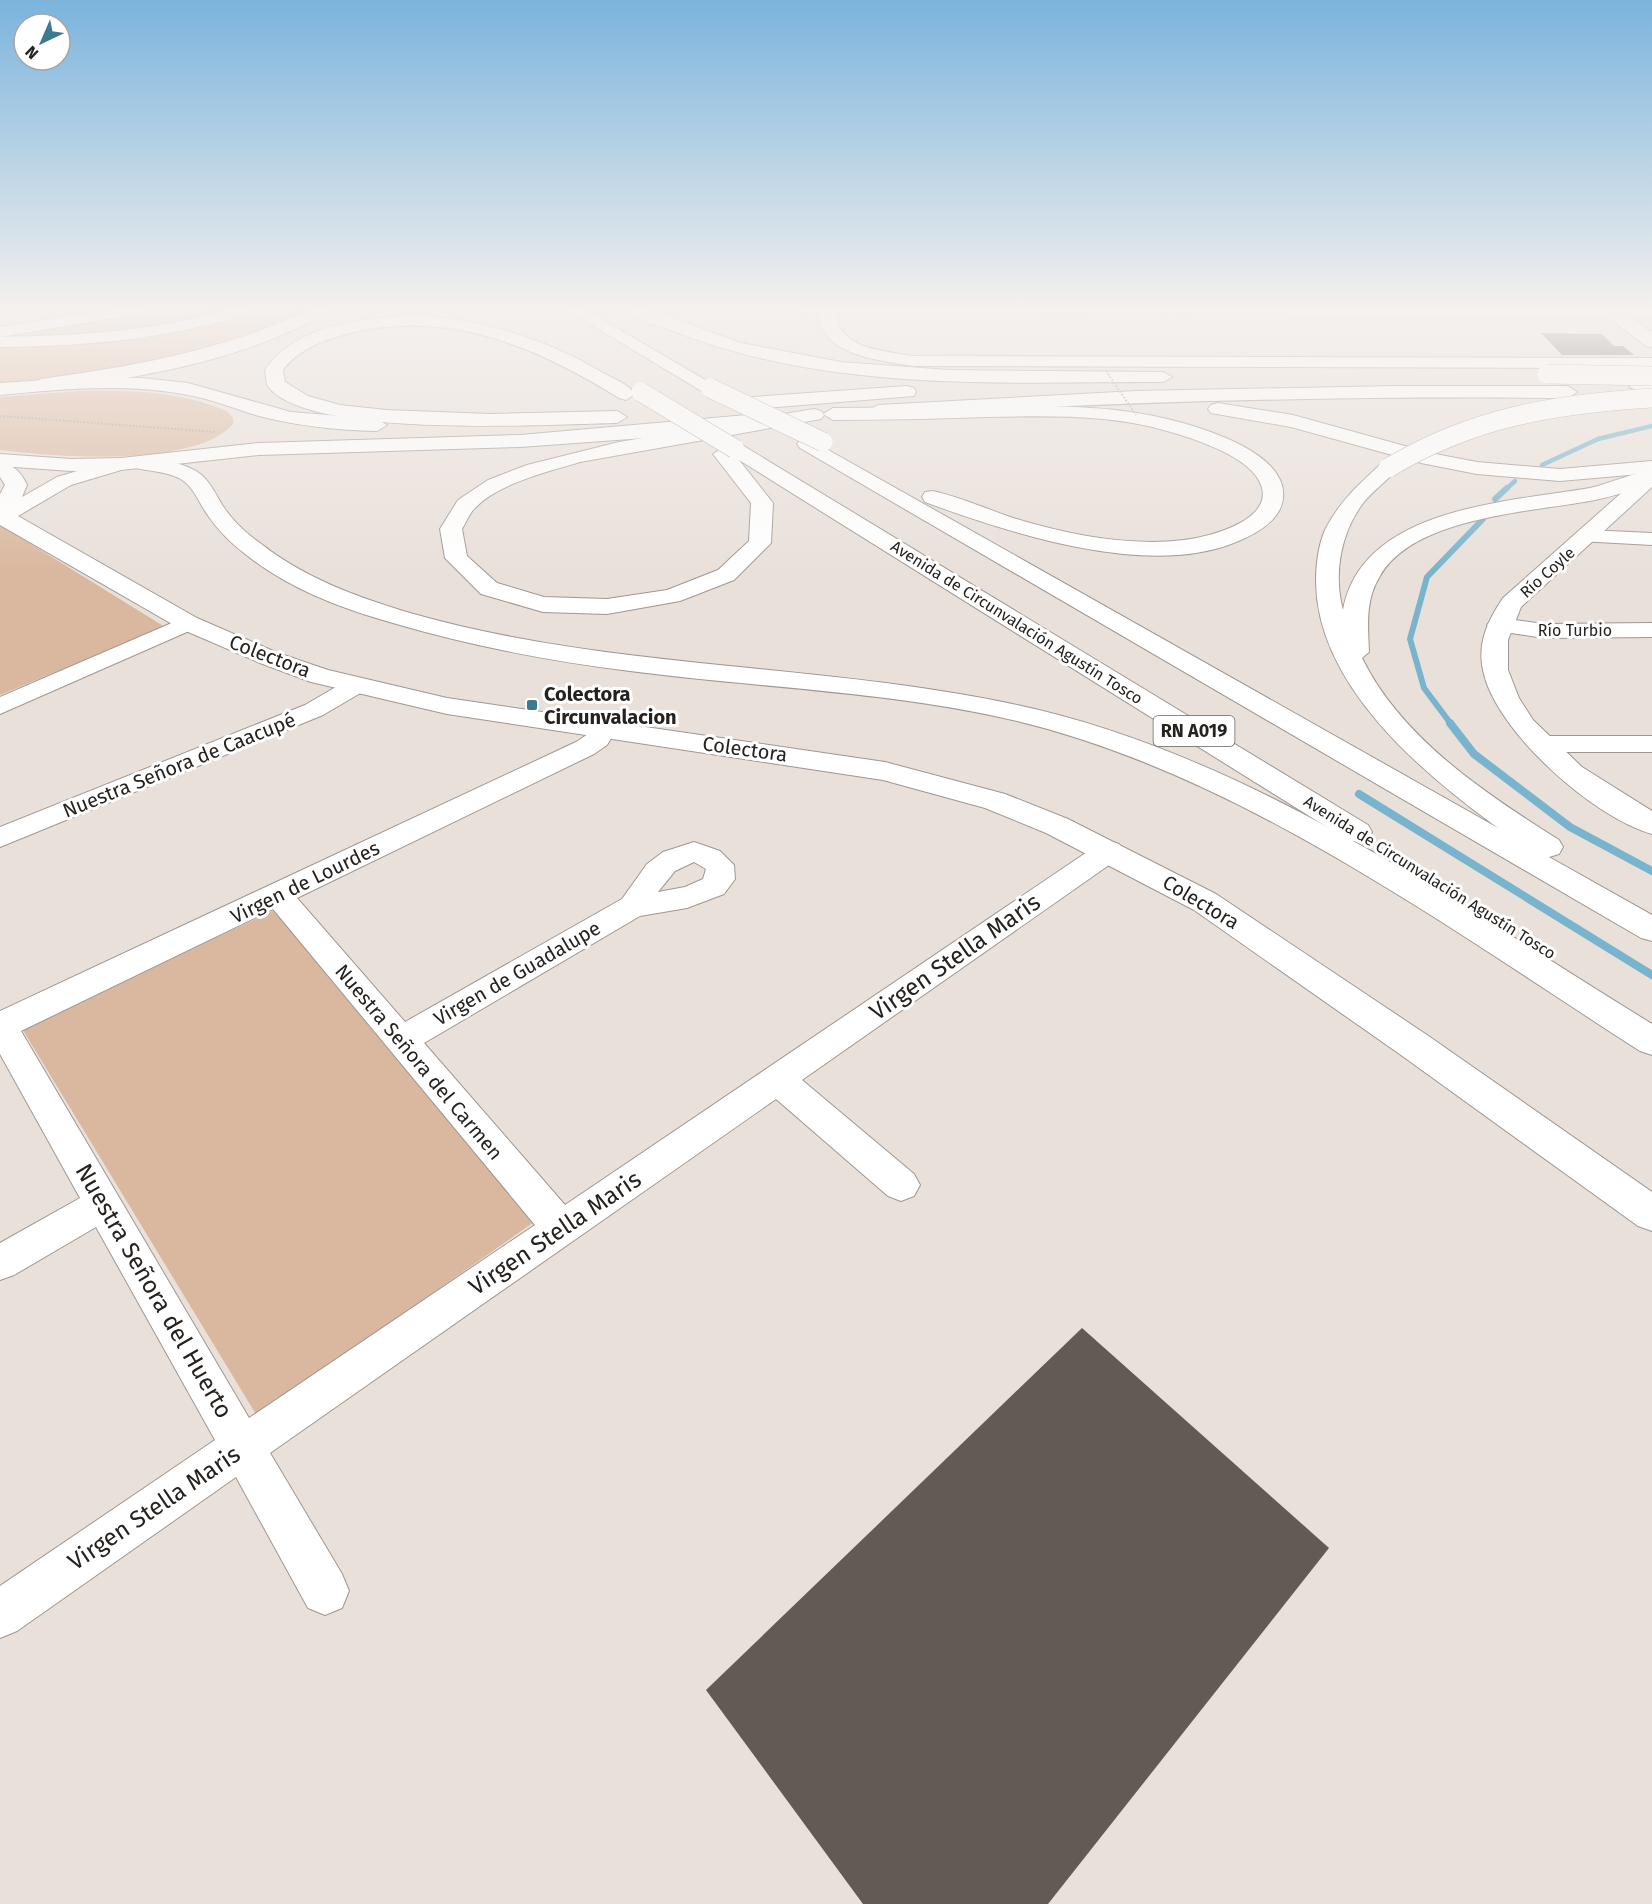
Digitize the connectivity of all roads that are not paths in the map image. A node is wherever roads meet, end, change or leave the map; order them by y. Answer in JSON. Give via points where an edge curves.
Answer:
{"nodes":[{"id":1,"x":218,"y":396,"type":"edge"},
{"id":2,"x":219,"y":396,"type":"edge"},
{"id":3,"x":289,"y":396,"type":"edge"},
{"id":4,"x":640,"y":396,"type":"edge"},
{"id":5,"x":736,"y":396,"type":"edge"},
{"id":6,"x":937,"y":396,"type":"edge"},
{"id":7,"x":1154,"y":396,"type":"edge"},
{"id":8,"x":710,"y":397,"type":"junction"},
{"id":9,"x":1652,"y":398,"type":"edge"},
{"id":10,"x":963,"y":405,"type":"junction"},
{"id":11,"x":823,"y":415,"type":"junction"},
{"id":12,"x":618,"y":417,"type":"junction"},
{"id":13,"x":815,"y":443,"type":"junction"},
{"id":14,"x":727,"y":450,"type":"junction"},
{"id":15,"x":0,"y":460,"type":"edge"},
{"id":16,"x":137,"y":463,"type":"junction"},
{"id":17,"x":0,"y":468,"type":"edge"},
{"id":18,"x":1650,"y":474,"type":"edge"},
{"id":19,"x":1,"y":514,"type":"edge"},
{"id":20,"x":1587,"y":536,"type":"junction"},
{"id":21,"x":1652,"y":539,"type":"edge"},
{"id":22,"x":188,"y":623,"type":"junction"},
{"id":23,"x":1499,"y":626,"type":"junction"},
{"id":24,"x":1652,"y":630,"type":"edge"},
{"id":25,"x":356,"y":686,"type":"junction"},
{"id":26,"x":1368,"y":688,"type":"junction"},
{"id":27,"x":0,"y":705,"type":"edge"},
{"id":28,"x":604,"y":729,"type":"junction"},
{"id":29,"x":1542,"y":744,"type":"junction"},
{"id":30,"x":1652,"y":744,"type":"edge"},
{"id":31,"x":1652,"y":824,"type":"edge"},
{"id":32,"x":0,"y":838,"type":"edge"},
{"id":33,"x":1110,"y":851,"type":"junction"},
{"id":34,"x":278,"y":895,"type":"junction"},
{"id":35,"x":633,"y":906,"type":"dead end"},
{"id":36,"x":1652,"y":909,"type":"edge"},
{"id":37,"x":1652,"y":930,"type":"edge"},
{"id":38,"x":1652,"y":1015,"type":"edge"},
{"id":39,"x":0,"y":1026,"type":"edge"},
{"id":40,"x":400,"y":1041,"type":"junction"},
{"id":41,"x":1652,"y":1041,"type":"edge"},
{"id":42,"x":778,"y":1080,"type":"junction"},
{"id":43,"x":902,"y":1185,"type":"dead end"},
{"id":44,"x":104,"y":1203,"type":"junction"},
{"id":45,"x":1652,"y":1214,"type":"edge"},
{"id":46,"x":561,"y":1228,"type":"junction"},
{"id":47,"x":0,"y":1263,"type":"edge"},
{"id":48,"x":244,"y":1447,"type":"junction"},
{"id":49,"x":325,"y":1591,"type":"dead end"},
{"id":50,"x":0,"y":1614,"type":"edge"}],
"edges":[{"from":1,"to":16,"type":"main road","via":[[248,413],[251,420],[244,431],[216,447]]},
{"from":2,"to":12,"type":"main road","via":[[295,419],[357,425]]},
{"from":3,"to":12,"type":"main road","via":[[350,413],[452,419]]},
{"from":4,"to":14,"type":"main road","bridge":true,"via":[[687,420]]},
{"from":5,"to":8,"type":"main road"},
{"from":6,"to":8,"type":"main road","via":[[795,404]]},
{"from":7,"to":10,"type":"main road"},
{"from":8,"to":12,"type":"main road"},
{"from":8,"to":13,"type":"main road","number":"RN A019","bridge":true},
{"from":9,"to":26,"type":"main road","bridge":true,"via":[[1563,405],[1498,419],[1438,440],[1388,468],[1367,485],[1338,521],[1327,555],[1328,597],[1335,623],[1345,651]]},
{"from":10,"to":11,"type":"main road"},
{"from":10,"to":18,"type":"main road","via":[[1194,406],[1293,421],[1477,468],[1560,475]]},
{"from":11,"to":13,"type":"main road","via":[[1025,410],[1152,423],[1215,441],[1247,457],[1272,484],[1272,502],[1268,512],[1248,528],[1214,541],[1166,547],[1097,543],[1015,527],[960,508]]},
{"from":11,"to":14,"type":"main road","via":[[590,454],[525,472],[489,488],[465,507],[450,531],[454,554],[460,566],[488,587],[548,604],[626,605],[698,589],[747,561],[766,530],[767,516],[761,497]]},
{"from":11,"to":16,"type":"main road","via":[[603,436],[445,445],[259,449]]},
{"from":13,"to":37,"type":"main road","number":"RN A019"},
{"from":14,"to":38,"type":"main road","name":"Avenida de Circunvalación Agustín Tosco","number":"RN A019"},
{"from":15,"to":16,"type":"main road","via":[[71,465]]},
{"from":16,"to":19,"type":"main road","via":[[64,481]]},
{"from":16,"to":41,"type":"main road","via":[[192,477],[227,526],[289,573],[404,619],[585,660],[958,702],[1017,713],[1128,745],[1211,779],[1285,816]]},
{"from":17,"to":19,"type":"main road","via":[[12,476],[16,485]]},
{"from":18,"to":20,"type":"main road","name":"Río Coyle"},
{"from":18,"to":26,"type":"main road","via":[[1588,495],[1476,512],[1422,531],[1395,548],[1364,580],[1355,606],[1354,637]]},
{"from":19,"to":22,"type":"main road","name":"Colectora"},
{"from":20,"to":21,"type":"street"},
{"from":20,"to":23,"type":"main road","name":"Río Coyle","via":[[1512,603]]},
{"from":22,"to":25,"type":"main road","name":"Colectora","via":[[269,658]]},
{"from":22,"to":27,"type":"street"},
{"from":23,"to":24,"type":"street","name":"Río Turbio","via":[[1544,631]]},
{"from":23,"to":29,"type":"main road","name":"Río Coyle","via":[[1495,654],[1502,694]]},
{"from":25,"to":28,"type":"main road","name":"Colectora","via":[[447,706]]},
{"from":25,"to":32,"type":"street","name":"Nuestra Señora de Caacupé","via":[[314,710]]},
{"from":26,"to":36,"type":"main road","via":[[1403,733],[1459,785],[1539,841]]},
{"from":28,"to":33,"type":"main road","name":"Colectora","via":[[885,771],[995,801]]},
{"from":28,"to":34,"type":"street","name":"Virgen de Lourdes","via":[[598,739],[585,747]]},
{"from":29,"to":30,"type":"street"},
{"from":29,"to":31,"type":"main road","via":[[1583,779]]},
{"from":33,"to":42,"type":"street","name":"Virgen Stella Maris"},
{"from":33,"to":45,"type":"main road","name":"Colectora","via":[[1205,902]]},
{"from":34,"to":39,"type":"street","name":"Virgen de Lourdes"},
{"from":34,"to":40,"type":"street","name":"Nuestra Señora del Carmen"},
{"from":35,"to":40,"type":"street","name":"Virgen de Guadalupe"},
{"from":39,"to":44,"type":"street","name":"Nuestra Señora del Huerto"},
{"from":40,"to":46,"type":"street","name":"Nuestra Señora del Carmen"},
{"from":42,"to":43,"type":"street"},
{"from":42,"to":46,"type":"street","name":"Virgen Stella Maris"},
{"from":44,"to":47,"type":"street"},
{"from":44,"to":48,"type":"street","name":"Nuestra Señora del Huerto"},
{"from":46,"to":48,"type":"street","name":"Virgen Stella Maris"},
{"from":48,"to":49,"type":"street","name":"Nuestra Señora del Huerto"},
{"from":48,"to":50,"type":"street","name":"Virgen Stella Maris"}]}
